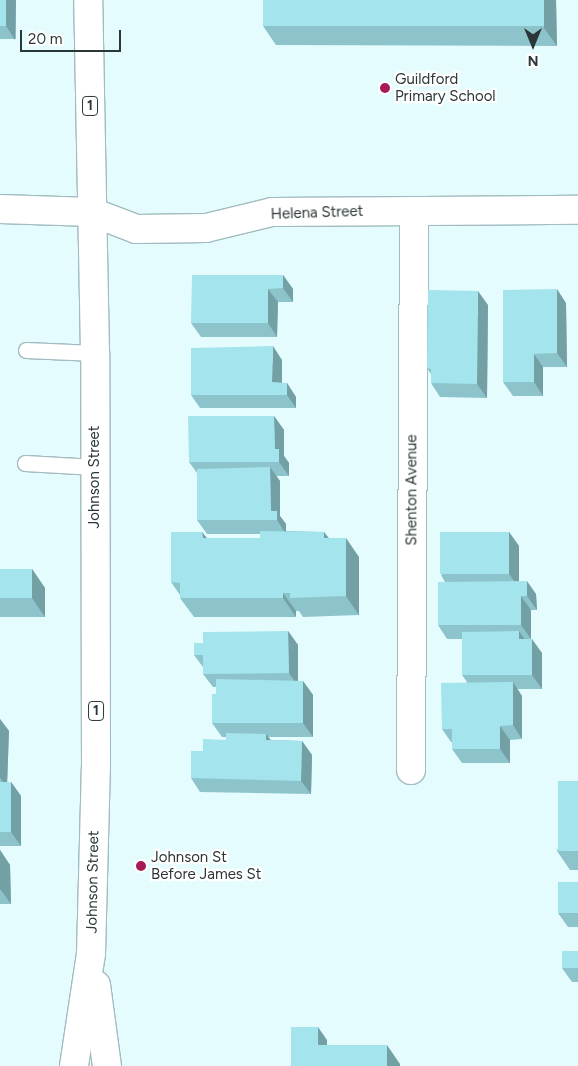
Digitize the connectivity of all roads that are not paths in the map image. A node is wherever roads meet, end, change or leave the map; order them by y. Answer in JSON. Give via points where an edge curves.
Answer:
{"nodes":[{"id":1,"x":88,"y":0,"type":"edge"},
{"id":2,"x":0,"y":210,"type":"edge"},
{"id":3,"x":578,"y":210,"type":"edge"},
{"id":4,"x":414,"y":211,"type":"junction"},
{"id":5,"x":92,"y":212,"type":"junction"},
{"id":6,"x":26,"y":350,"type":"dead end"},
{"id":7,"x":95,"y":354,"type":"junction"},
{"id":8,"x":25,"y":463,"type":"dead end"},
{"id":9,"x":95,"y":467,"type":"junction"},
{"id":10,"x":411,"y":770,"type":"dead end"},
{"id":11,"x":91,"y":954,"type":"junction"},
{"id":12,"x":74,"y":1066,"type":"edge"},
{"id":13,"x":107,"y":1066,"type":"edge"}],
"edges":[{"from":1,"to":5,"type":"main road","name":"Johnson Street","number":"1"},
{"from":2,"to":5,"type":"main road","name":"Helena Street"},
{"from":3,"to":4,"type":"main road","name":"Helena Street"},
{"from":4,"to":5,"type":"main road","name":"Helena Street","via":[[272,212],[206,228],[136,228]]},
{"from":4,"to":10,"type":"main road","name":"Shenton Avenue"},
{"from":5,"to":7,"type":"main road","name":"Johnson Street","number":"1"},
{"from":6,"to":7,"type":"lane"},
{"from":7,"to":9,"type":"main road","name":"Johnson Street","number":"1"},
{"from":8,"to":9,"type":"lane"},
{"from":9,"to":11,"type":"main road","name":"Johnson Street","number":"1","via":[[96,767]]},
{"from":11,"to":12,"type":"main road","name":"Johnson Street","number":"1"},
{"from":11,"to":13,"type":"main road","name":"Johnson Street","number":"1"}]}
